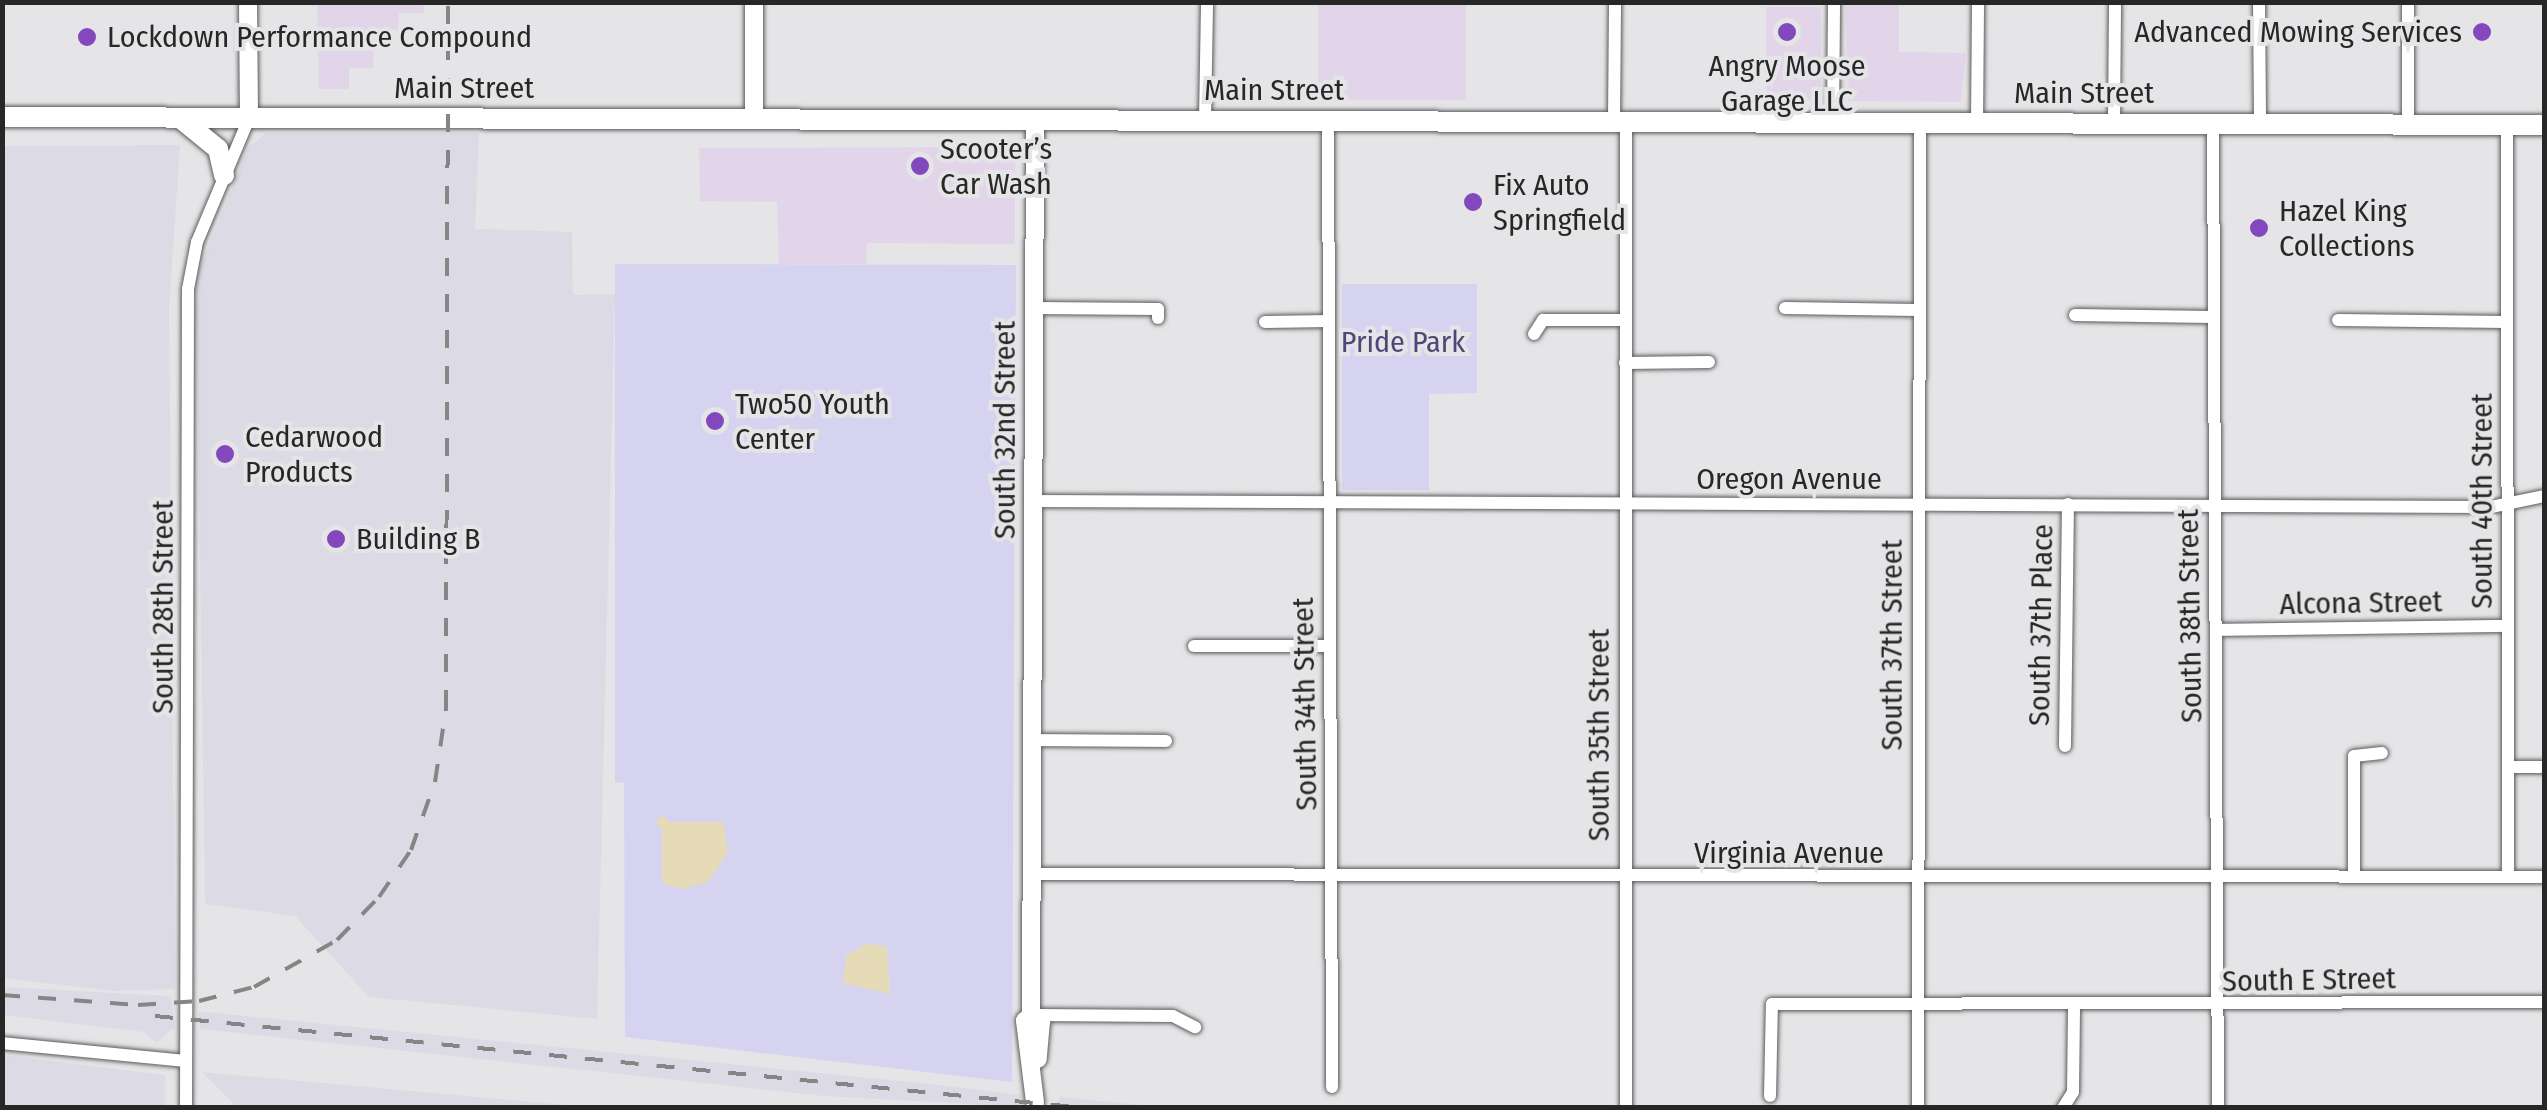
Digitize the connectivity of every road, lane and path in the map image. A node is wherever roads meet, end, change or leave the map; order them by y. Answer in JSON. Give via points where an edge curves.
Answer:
{"nodes":[{"id":1,"x":248,"y":2,"type":"edge"},
{"id":2,"x":754,"y":2,"type":"edge"},
{"id":3,"x":1207,"y":2,"type":"edge"},
{"id":4,"x":1616,"y":2,"type":"edge"},
{"id":5,"x":1834,"y":2,"type":"edge"},
{"id":6,"x":1978,"y":2,"type":"edge"},
{"id":7,"x":2115,"y":2,"type":"edge"},
{"id":8,"x":2260,"y":2,"type":"edge"},
{"id":9,"x":2408,"y":2,"type":"edge"},
{"id":10,"x":2,"y":117,"type":"edge"},
{"id":11,"x":180,"y":118,"type":"junction"},
{"id":12,"x":249,"y":118,"type":"junction"},
{"id":13,"x":754,"y":120,"type":"junction"},
{"id":14,"x":1035,"y":120,"type":"junction"},
{"id":15,"x":1205,"y":120,"type":"junction"},
{"id":16,"x":1328,"y":120,"type":"junction"},
{"id":17,"x":1620,"y":121,"type":"junction"},
{"id":18,"x":1833,"y":122,"type":"junction"},
{"id":19,"x":1920,"y":122,"type":"junction"},
{"id":20,"x":1977,"y":122,"type":"junction"},
{"id":21,"x":2114,"y":123,"type":"junction"},
{"id":22,"x":2213,"y":124,"type":"junction"},
{"id":23,"x":2260,"y":124,"type":"junction"},
{"id":24,"x":2408,"y":124,"type":"junction"},
{"id":25,"x":2507,"y":125,"type":"junction"},
{"id":26,"x":2544,"y":125,"type":"edge"},
{"id":27,"x":224,"y":174,"type":"junction"},
{"id":28,"x":1033,"y":308,"type":"junction"},
{"id":29,"x":1786,"y":308,"type":"dead end"},
{"id":30,"x":1917,"y":310,"type":"junction"},
{"id":31,"x":2075,"y":315,"type":"dead end"},
{"id":32,"x":2212,"y":317,"type":"junction"},
{"id":33,"x":1158,"y":318,"type":"dead end"},
{"id":34,"x":1624,"y":320,"type":"junction"},
{"id":35,"x":2338,"y":320,"type":"dead end"},
{"id":36,"x":1265,"y":322,"type":"dead end"},
{"id":37,"x":1329,"y":322,"type":"junction"},
{"id":38,"x":2508,"y":322,"type":"junction"},
{"id":39,"x":1534,"y":334,"type":"dead end"},
{"id":40,"x":1625,"y":362,"type":"junction"},
{"id":41,"x":1709,"y":362,"type":"dead end"},
{"id":42,"x":2544,"y":496,"type":"edge"},
{"id":43,"x":1031,"y":500,"type":"junction"},
{"id":44,"x":1917,"y":504,"type":"junction"},
{"id":45,"x":2068,"y":504,"type":"junction"},
{"id":46,"x":2507,"y":504,"type":"junction"},
{"id":47,"x":1329,"y":505,"type":"junction"},
{"id":48,"x":1623,"y":505,"type":"junction"},
{"id":49,"x":2213,"y":506,"type":"junction"},
{"id":50,"x":2507,"y":626,"type":"junction"},
{"id":51,"x":2216,"y":630,"type":"junction"},
{"id":52,"x":1194,"y":646,"type":"dead end"},
{"id":53,"x":1328,"y":646,"type":"junction"},
{"id":54,"x":1032,"y":740,"type":"junction"},
{"id":55,"x":1166,"y":741,"type":"dead end"},
{"id":56,"x":2065,"y":746,"type":"dead end"},
{"id":57,"x":2382,"y":754,"type":"dead end"},
{"id":58,"x":2544,"y":766,"type":"edge"},
{"id":59,"x":2510,"y":767,"type":"junction"},
{"id":60,"x":1332,"y":872,"type":"junction"},
{"id":61,"x":2354,"y":873,"type":"junction"},
{"id":62,"x":1032,"y":874,"type":"junction"},
{"id":63,"x":2218,"y":876,"type":"junction"},
{"id":64,"x":2508,"y":877,"type":"junction"},
{"id":65,"x":2544,"y":877,"type":"edge"},
{"id":66,"x":1624,"y":878,"type":"junction"},
{"id":67,"x":1916,"y":878,"type":"junction"},
{"id":68,"x":2544,"y":1002,"type":"edge"},
{"id":69,"x":1918,"y":1004,"type":"junction"},
{"id":70,"x":2074,"y":1005,"type":"junction"},
{"id":71,"x":2216,"y":1006,"type":"junction"},
{"id":72,"x":1031,"y":1015,"type":"junction"},
{"id":73,"x":1196,"y":1027,"type":"dead end"},
{"id":74,"x":2,"y":1043,"type":"edge"},
{"id":75,"x":185,"y":1061,"type":"junction"},
{"id":76,"x":1332,"y":1087,"type":"dead end"},
{"id":77,"x":1770,"y":1096,"type":"dead end"},
{"id":78,"x":1034,"y":1105,"type":"edge"},
{"id":79,"x":186,"y":1108,"type":"edge"},
{"id":80,"x":1626,"y":1108,"type":"edge"},
{"id":81,"x":1918,"y":1108,"type":"edge"},
{"id":82,"x":2063,"y":1108,"type":"edge"},
{"id":83,"x":2218,"y":1108,"type":"edge"}],
"edges":[{"from":1,"to":12,"type":"street"},
{"from":2,"to":13,"type":"street"},
{"from":3,"to":15,"type":"street"},
{"from":4,"to":17,"type":"street","name":"South 35th Street"},
{"from":5,"to":18,"type":"street"},
{"from":6,"to":20,"type":"street"},
{"from":7,"to":21,"type":"street"},
{"from":8,"to":23,"type":"street"},
{"from":9,"to":24,"type":"street"},
{"from":10,"to":11,"type":"main road","name":"Main Street"},
{"from":11,"to":12,"type":"main road","name":"Main Street"},
{"from":11,"to":27,"type":"main road","via":[[218,149]]},
{"from":12,"to":13,"type":"main road","name":"Main Street"},
{"from":12,"to":27,"type":"street","name":"South 28th Street"},
{"from":13,"to":14,"type":"main road","name":"Main Street"},
{"from":14,"to":15,"type":"main road","name":"Main Street"},
{"from":14,"to":28,"type":"street","name":"South 32nd Street"},
{"from":15,"to":16,"type":"main road","name":"Main Street"},
{"from":16,"to":17,"type":"main road","name":"Main Street"},
{"from":16,"to":37,"type":"street","name":"South 34th Street"},
{"from":17,"to":18,"type":"main road","name":"Main Street"},
{"from":17,"to":34,"type":"street","name":"South 35th Street"},
{"from":18,"to":19,"type":"main road","name":"Main Street"},
{"from":19,"to":20,"type":"main road","name":"Main Street"},
{"from":19,"to":30,"type":"street","name":"South 37th Street"},
{"from":20,"to":21,"type":"main road","name":"Main Street"},
{"from":21,"to":22,"type":"main road","name":"Main Street"},
{"from":22,"to":23,"type":"main road","name":"Main Street"},
{"from":22,"to":32,"type":"street","name":"South 38th Street"},
{"from":23,"to":24,"type":"main road","name":"Main Street"},
{"from":24,"to":25,"type":"main road","name":"Main Street"},
{"from":25,"to":26,"type":"main road","name":"Main Street"},
{"from":25,"to":38,"type":"street","name":"South 40th Street"},
{"from":27,"to":75,"type":"street","name":"South 28th Street","via":[[197,240],[188,300]]},
{"from":28,"to":33,"type":"street","via":[[1158,309]]},
{"from":28,"to":43,"type":"street","name":"South 32nd Street"},
{"from":29,"to":30,"type":"street"},
{"from":30,"to":44,"type":"street","name":"South 37th Street"},
{"from":31,"to":32,"type":"street"},
{"from":32,"to":49,"type":"street","name":"South 38th Street"},
{"from":34,"to":39,"type":"street","via":[[1544,320]]},
{"from":34,"to":40,"type":"street","name":"South 35th Street"},
{"from":35,"to":38,"type":"street"},
{"from":36,"to":37,"type":"street"},
{"from":37,"to":47,"type":"street","name":"South 34th Street"},
{"from":38,"to":46,"type":"street","name":"South 40th Street"},
{"from":40,"to":41,"type":"street"},
{"from":40,"to":48,"type":"street","name":"South 35th Street"},
{"from":42,"to":46,"type":"street","name":"Oregon Avenue"},
{"from":43,"to":47,"type":"street","name":"Oregon Avenue"},
{"from":43,"to":54,"type":"street","name":"South 32nd Street"},
{"from":44,"to":45,"type":"street","name":"Oregon Avenue"},
{"from":44,"to":48,"type":"street","name":"Oregon Avenue"},
{"from":44,"to":67,"type":"street","name":"South 37th Street"},
{"from":45,"to":49,"type":"street","name":"Oregon Avenue"},
{"from":45,"to":56,"type":"street","name":"South 37th Place"},
{"from":46,"to":49,"type":"street","name":"Oregon Avenue"},
{"from":46,"to":50,"type":"street","name":"South 40th Street"},
{"from":47,"to":48,"type":"street","name":"Oregon Avenue"},
{"from":47,"to":53,"type":"street","name":"South 34th Street"},
{"from":48,"to":66,"type":"street","name":"South 35th Street"},
{"from":49,"to":51,"type":"street","name":"South 38th Street"},
{"from":50,"to":51,"type":"street","name":"Alcona Street"},
{"from":50,"to":59,"type":"street","name":"South 40th Street"},
{"from":51,"to":63,"type":"street","name":"South 38th Street"},
{"from":52,"to":53,"type":"street"},
{"from":53,"to":60,"type":"street","name":"South 34th Street"},
{"from":54,"to":55,"type":"street"},
{"from":54,"to":62,"type":"street","name":"South 32nd Street"},
{"from":57,"to":61,"type":"street","via":[[2354,756]]},
{"from":58,"to":59,"type":"street"},
{"from":59,"to":64,"type":"street","name":"South 40th Street"},
{"from":60,"to":62,"type":"street","name":"Virginia Avenue"},
{"from":60,"to":66,"type":"street","name":"Virginia Avenue"},
{"from":60,"to":76,"type":"street","name":"South 34th Street"},
{"from":61,"to":63,"type":"street","name":"Virginia Avenue"},
{"from":61,"to":64,"type":"street","name":"Virginia Avenue"},
{"from":62,"to":72,"type":"street","name":"South 32nd Street"},
{"from":63,"to":67,"type":"street","name":"Virginia Avenue"},
{"from":63,"to":71,"type":"street","name":"South 38th Street"},
{"from":64,"to":65,"type":"street","name":"Virginia Avenue"},
{"from":66,"to":67,"type":"street","name":"Virginia Avenue"},
{"from":66,"to":80,"type":"street","name":"South 35th Street"},
{"from":67,"to":69,"type":"street","name":"South 37th Street"},
{"from":68,"to":71,"type":"street","name":"South E Street"},
{"from":69,"to":70,"type":"street","name":"South E Street"},
{"from":69,"to":77,"type":"street","name":"South E Street","via":[[1772,1004]]},
{"from":69,"to":81,"type":"street","name":"South 37th Street"},
{"from":70,"to":71,"type":"street","name":"South E Street"},
{"from":70,"to":82,"type":"street","via":[[2072,1092]]},
{"from":71,"to":83,"type":"street","name":"South 38th Street"},
{"from":72,"to":73,"type":"street","via":[[1174,1016]]},
{"from":72,"to":78,"type":"street","name":"South 32nd Street","via":[[1025,1022]]},
{"from":74,"to":75,"type":"street"},
{"from":75,"to":79,"type":"street","name":"South 28th Street"}]}
